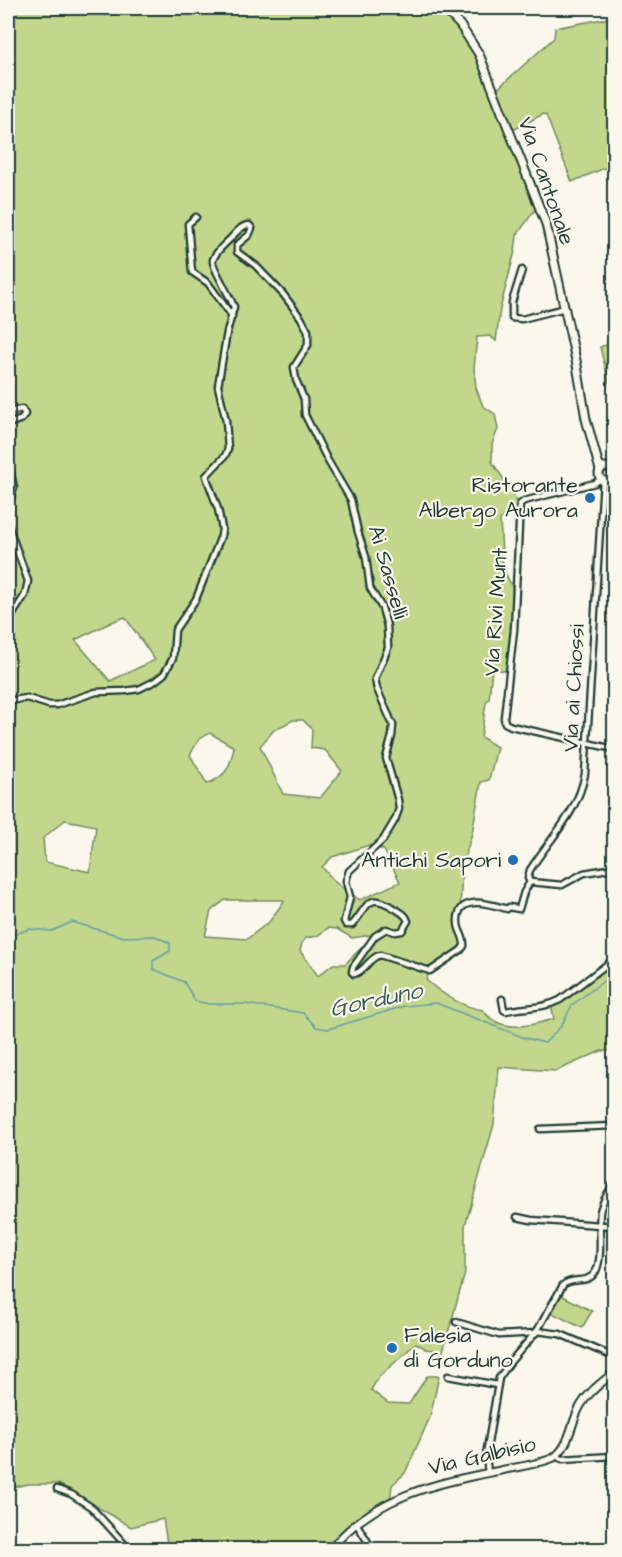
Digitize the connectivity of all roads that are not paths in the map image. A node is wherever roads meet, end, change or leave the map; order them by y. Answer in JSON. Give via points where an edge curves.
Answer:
{"nodes":[{"id":1,"x":444,"y":8,"type":"edge"},
{"id":2,"x":195,"y":217,"type":"dead end"},
{"id":3,"x":522,"y":270,"type":"dead end"},
{"id":4,"x":565,"y":308,"type":"junction"},
{"id":5,"x":232,"y":316,"type":"junction"},
{"id":6,"x":8,"y":412,"type":"edge"},
{"id":7,"x":8,"y":424,"type":"edge"},
{"id":8,"x":8,"y":459,"type":"edge"},
{"id":9,"x":610,"y":472,"type":"edge"},
{"id":10,"x":602,"y":479,"type":"junction"},
{"id":11,"x":614,"y":498,"type":"edge"},
{"id":12,"x":603,"y":501,"type":"junction"},
{"id":13,"x":8,"y":505,"type":"edge"},
{"id":14,"x":8,"y":525,"type":"edge"},
{"id":15,"x":8,"y":622,"type":"edge"},
{"id":16,"x":8,"y":701,"type":"edge"},
{"id":17,"x":588,"y":743,"type":"junction"},
{"id":18,"x":615,"y":749,"type":"edge"},
{"id":19,"x":615,"y":868,"type":"edge"},
{"id":20,"x":530,"y":882,"type":"junction"},
{"id":21,"x":469,"y":903,"type":"joint"},
{"id":22,"x":615,"y":959,"type":"edge"},
{"id":23,"x":501,"y":999,"type":"dead end"},
{"id":24,"x":615,"y":1126,"type":"edge"},
{"id":25,"x":540,"y":1129,"type":"dead end"},
{"id":26,"x":615,"y":1182,"type":"edge"},
{"id":27,"x":518,"y":1217,"type":"dead end"},
{"id":28,"x":599,"y":1224,"type":"junction"},
{"id":29,"x":615,"y":1226,"type":"edge"},
{"id":30,"x":456,"y":1322,"type":"dead end"},
{"id":31,"x":537,"y":1332,"type":"junction"},
{"id":32,"x":615,"y":1357,"type":"edge"},
{"id":33,"x":615,"y":1372,"type":"edge"},
{"id":34,"x":448,"y":1376,"type":"dead end"},
{"id":35,"x":497,"y":1385,"type":"junction"},
{"id":36,"x":556,"y":1456,"type":"junction"},
{"id":37,"x":615,"y":1456,"type":"edge"},
{"id":38,"x":489,"y":1473,"type":"junction"},
{"id":39,"x":57,"y":1488,"type":"dead end"},
{"id":40,"x":356,"y":1523,"type":"junction"},
{"id":41,"x":130,"y":1550,"type":"edge"},
{"id":42,"x":330,"y":1550,"type":"edge"},
{"id":43,"x":373,"y":1550,"type":"edge"}],
"edges":[{"from":1,"to":4,"type":"main road","name":"Via Cantonale","via":[[479,54],[546,224]]},
{"from":2,"to":5,"type":"street","via":[[188,224],[192,272],[208,283]]},
{"from":3,"to":4,"type":"street","via":[[512,302],[512,318]]},
{"from":4,"to":9,"type":"main road","name":"Via Cantonale","via":[[586,419],[596,451]]},
{"from":5,"to":16,"type":"street","via":[[218,386],[228,449],[206,476],[218,510],[221,536],[196,599],[175,630],[169,668],[155,681],[132,691],[96,692],[52,706],[32,699]]},
{"from":5,"to":21,"type":"street","name":"Ai Sasselli","via":[[234,304],[212,263],[216,253],[242,227],[249,225],[251,232],[237,245],[237,252],[283,294],[308,332],[309,343],[294,370],[306,419],[351,500],[370,588],[384,613],[388,648],[375,679],[393,725],[386,758],[399,805],[383,840],[349,871],[346,881],[350,897],[344,921],[352,925],[366,905],[375,900],[391,906],[408,920],[402,931],[386,929],[377,933],[352,972],[357,974],[380,955],[425,971],[435,969],[464,946],[458,918],[462,907]]},
{"from":6,"to":7,"type":"street","via":[[22,409],[25,414]]},
{"from":8,"to":13,"type":"street","via":[[14,489]]},
{"from":9,"to":10,"type":"main road","via":[[599,475]]},
{"from":9,"to":11,"type":"main road","name":"Via Cantonale"},
{"from":10,"to":11,"type":"main road"},
{"from":10,"to":12,"type":"street","name":"Via ai Chiossi"},
{"from":10,"to":17,"type":"street","name":"Via Rivi Munt","via":[[520,504],[514,630],[504,718],[511,726]]},
{"from":11,"to":12,"type":"street"},
{"from":12,"to":17,"type":"street","name":"Via ai Chiossi"},
{"from":14,"to":15,"type":"street","via":[[28,586]]},
{"from":17,"to":18,"type":"street"},
{"from":17,"to":20,"type":"street","name":"Via ai Chiossi","via":[[580,793],[564,824],[531,868]]},
{"from":19,"to":20,"type":"street","via":[[584,873],[562,885]]},
{"from":20,"to":21,"type":"street","name":"Via ai Chiossi","via":[[519,909]]},
{"from":22,"to":23,"type":"street","via":[[551,1004],[506,1011]]},
{"from":24,"to":25,"type":"street"},
{"from":26,"to":28,"type":"street","via":[[603,1203]]},
{"from":27,"to":28,"type":"street"},
{"from":28,"to":29,"type":"street"},
{"from":28,"to":31,"type":"street","via":[[595,1273],[588,1279],[563,1285]]},
{"from":30,"to":31,"type":"street","via":[[499,1335]]},
{"from":31,"to":32,"type":"street","via":[[560,1334]]},
{"from":31,"to":35,"type":"street","via":[[507,1366]]},
{"from":33,"to":36,"type":"street","name":"Via Galbisio","via":[[583,1401],[565,1445]]},
{"from":34,"to":35,"type":"street"},
{"from":35,"to":38,"type":"street","via":[[486,1455]]},
{"from":36,"to":37,"type":"street"},
{"from":36,"to":38,"type":"street","name":"Via Galbisio"},
{"from":38,"to":40,"type":"street","name":"Via Galbisio","via":[[409,1493]]},
{"from":39,"to":41,"type":"street","via":[[87,1504]]},
{"from":40,"to":42,"type":"street","name":"Via Galbisio"},
{"from":40,"to":43,"type":"street"}]}
